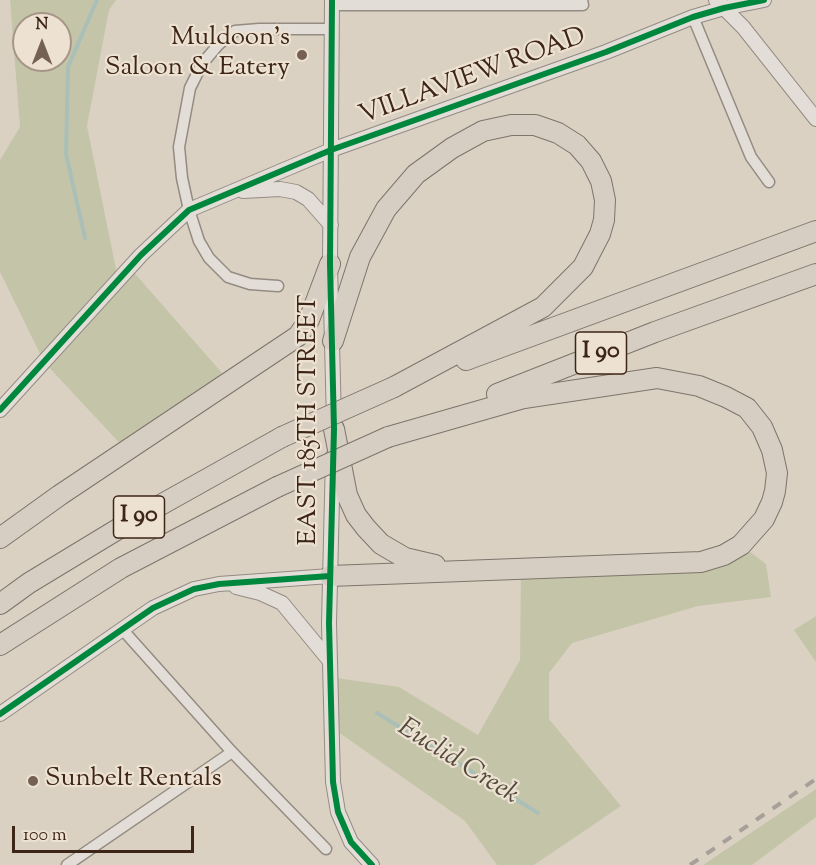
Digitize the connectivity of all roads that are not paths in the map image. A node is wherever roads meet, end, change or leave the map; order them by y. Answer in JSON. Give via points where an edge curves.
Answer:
{"nodes":[{"id":1,"x":764,"y":0,"type":"edge"},
{"id":2,"x":331,"y":3,"type":"edge"},
{"id":3,"x":582,"y":3,"type":"edge"},
{"id":4,"x":720,"y":4,"type":"edge"},
{"id":5,"x":693,"y":17,"type":"junction"},
{"id":6,"x":332,"y":29,"type":"junction"},
{"id":7,"x":816,"y":119,"type":"edge"},
{"id":8,"x":331,"y":150,"type":"junction"},
{"id":9,"x":769,"y":182,"type":"dead end"},
{"id":10,"x":232,"y":191,"type":"junction"},
{"id":11,"x":189,"y":210,"type":"junction"},
{"id":12,"x":331,"y":225,"type":"junction"},
{"id":13,"x":816,"y":231,"type":"edge"},
{"id":14,"x":330,"y":264,"type":"junction"},
{"id":15,"x":816,"y":274,"type":"edge"},
{"id":16,"x":278,"y":286,"type":"dead end"},
{"id":17,"x":333,"y":341,"type":"junction"},
{"id":18,"x":394,"y":387,"type":"junction"},
{"id":19,"x":0,"y":410,"type":"edge"},
{"id":20,"x":334,"y":429,"type":"junction"},
{"id":21,"x":388,"y":437,"type":"junction"},
{"id":22,"x":0,"y":538,"type":"edge"},
{"id":23,"x":461,"y":570,"type":"junction"},
{"id":24,"x":330,"y":576,"type":"junction"},
{"id":25,"x":219,"y":584,"type":"junction"},
{"id":26,"x":0,"y":604,"type":"edge"},
{"id":27,"x":122,"y":629,"type":"junction"},
{"id":28,"x":0,"y":645,"type":"edge"},
{"id":29,"x":329,"y":660,"type":"junction"},
{"id":30,"x":0,"y":714,"type":"edge"},
{"id":31,"x":232,"y":752,"type":"junction"},
{"id":32,"x":326,"y":849,"type":"dead end"},
{"id":33,"x":67,"y":865,"type":"edge"},
{"id":34,"x":372,"y":865,"type":"edge"}],
"edges":[{"from":1,"to":4,"type":"street","name":"VILLAVIEW ROAD"},
{"from":2,"to":3,"type":"street"},
{"from":2,"to":6,"type":"street","name":"EAST 185TH STREET"},
{"from":4,"to":5,"type":"street","name":"VILLAVIEW ROAD"},
{"from":4,"to":7,"type":"street"},
{"from":5,"to":8,"type":"street","name":"VILLAVIEW ROAD"},
{"from":5,"to":9,"type":"street","via":[[751,157]]},
{"from":6,"to":8,"type":"street","name":"EAST 185TH STREET"},
{"from":6,"to":11,"type":"street","via":[[235,31],[202,64],[190,88],[179,147]]},
{"from":8,"to":10,"type":"street","name":"VILLAVIEW ROAD"},
{"from":8,"to":12,"type":"street","name":"EAST 185TH STREET"},
{"from":10,"to":11,"type":"street","name":"VILLAVIEW ROAD"},
{"from":10,"to":12,"type":"street","via":[[296,192],[308,199]]},
{"from":11,"to":16,"type":"street","via":[[199,241],[228,277]]},
{"from":11,"to":19,"type":"street","name":"VILLAVIEW ROAD","via":[[141,255]]},
{"from":12,"to":14,"type":"street","name":"EAST 185TH STREET"},
{"from":13,"to":18,"type":"highway","number":"I 90"},
{"from":14,"to":17,"type":"street","name":"EAST 185TH STREET"},
{"from":14,"to":22,"type":"highway","via":[[309,320],[298,336]]},
{"from":15,"to":21,"type":"highway","number":"I 90","via":[[655,332]]},
{"from":17,"to":18,"type":"highway","via":[[360,257],[386,209],[416,174],[483,131],[511,125],[536,125],[577,145],[591,161],[605,200],[600,234],[583,267],[543,307]]},
{"from":17,"to":20,"type":"street","name":"EAST 185TH STREET"},
{"from":18,"to":26,"type":"highway","number":"I 90","bridge":true,"via":[[237,460]]},
{"from":20,"to":23,"type":"highway","via":[[347,495],[366,528],[381,544],[405,558]]},
{"from":20,"to":24,"type":"street","name":"EAST 185TH STREET"},
{"from":21,"to":23,"type":"highway","via":[[524,398],[657,378],[699,386],[747,408],[762,427],[772,450],[777,473],[772,502],[754,532],[724,555],[701,562]]},
{"from":21,"to":28,"type":"highway","number":"I 90","bridge":true,"via":[[277,487],[121,568]]},
{"from":23,"to":24,"type":"highway"},
{"from":24,"to":25,"type":"street"},
{"from":24,"to":29,"type":"street","name":"EAST 185TH STREET"},
{"from":25,"to":27,"type":"street","via":[[172,598]]},
{"from":25,"to":29,"type":"street","via":[[246,588],[282,603]]},
{"from":27,"to":30,"type":"street"},
{"from":27,"to":31,"type":"street"},
{"from":29,"to":34,"type":"street","name":"EAST 185TH STREET","via":[[333,782],[338,812],[351,842]]},
{"from":31,"to":32,"type":"street"},
{"from":31,"to":33,"type":"street"}]}
